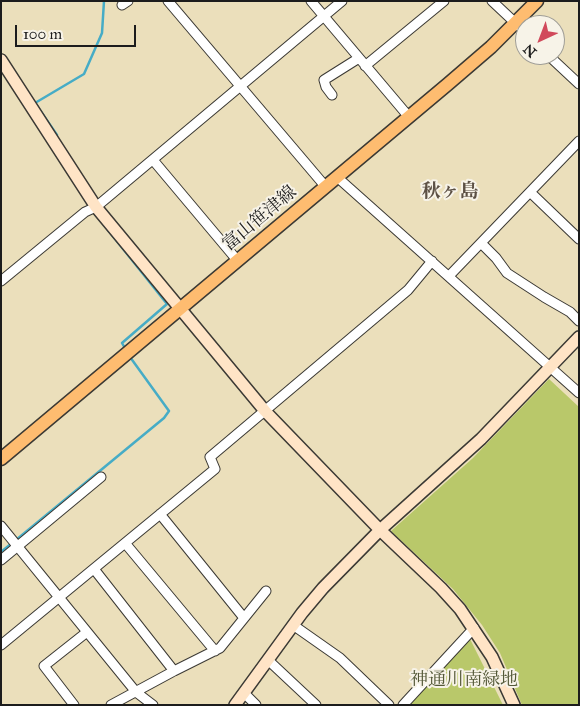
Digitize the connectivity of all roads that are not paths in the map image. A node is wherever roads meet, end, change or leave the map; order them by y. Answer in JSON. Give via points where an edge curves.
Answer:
{"nodes":[{"id":1,"x":168,"y":1,"type":"edge"},
{"id":2,"x":311,"y":1,"type":"edge"},
{"id":3,"x":342,"y":1,"type":"edge"},
{"id":4,"x":444,"y":1,"type":"edge"},
{"id":5,"x":492,"y":1,"type":"edge"},
{"id":6,"x":537,"y":1,"type":"edge"},
{"id":7,"x":523,"y":15,"type":"edge"},
{"id":8,"x":324,"y":17,"type":"junction"},
{"id":9,"x":515,"y":23,"type":"joint"},
{"id":10,"x":359,"y":58,"type":"junction"},
{"id":11,"x":1,"y":60,"type":"edge"},
{"id":12,"x":559,"y":65,"type":"edge"},
{"id":13,"x":366,"y":66,"type":"junction"},
{"id":14,"x":579,"y":84,"type":"edge"},
{"id":15,"x":241,"y":86,"type":"junction"},
{"id":16,"x":332,"y":95,"type":"dead end"},
{"id":17,"x":409,"y":117,"type":"junction"},
{"id":18,"x":579,"y":141,"type":"edge"},
{"id":19,"x":153,"y":160,"type":"junction"},
{"id":20,"x":338,"y":177,"type":"junction"},
{"id":21,"x":325,"y":186,"type":"junction"},
{"id":22,"x":530,"y":192,"type":"junction"},
{"id":23,"x":96,"y":207,"type":"junction"},
{"id":24,"x":578,"y":238,"type":"edge"},
{"id":25,"x":481,"y":243,"type":"junction"},
{"id":26,"x":237,"y":260,"type":"junction"},
{"id":27,"x":432,"y":261,"type":"junction"},
{"id":28,"x":448,"y":276,"type":"junction"},
{"id":29,"x":1,"y":281,"type":"edge"},
{"id":30,"x":181,"y":308,"type":"junction"},
{"id":31,"x":579,"y":321,"type":"edge"},
{"id":32,"x":579,"y":337,"type":"edge"},
{"id":33,"x":551,"y":366,"type":"junction"},
{"id":34,"x":579,"y":393,"type":"edge"},
{"id":35,"x":265,"y":411,"type":"junction"},
{"id":36,"x":1,"y":459,"type":"edge"},
{"id":37,"x":101,"y":477,"type":"dead end"},
{"id":38,"x":160,"y":514,"type":"junction"},
{"id":39,"x":1,"y":526,"type":"edge"},
{"id":40,"x":380,"y":530,"type":"junction"},
{"id":41,"x":125,"y":543,"type":"junction"},
{"id":42,"x":18,"y":547,"type":"junction"},
{"id":43,"x":1,"y":560,"type":"edge"},
{"id":44,"x":94,"y":569,"type":"junction"},
{"id":45,"x":266,"y":591,"type":"dead end"},
{"id":46,"x":58,"y":598,"type":"junction"},
{"id":47,"x":244,"y":618,"type":"junction"},
{"id":48,"x":293,"y":625,"type":"junction"},
{"id":49,"x":474,"y":628,"type":"junction"},
{"id":50,"x":87,"y":632,"type":"junction"},
{"id":51,"x":1,"y":645,"type":"edge"},
{"id":52,"x":215,"y":651,"type":"junction"},
{"id":53,"x":268,"y":660,"type":"junction"},
{"id":54,"x":174,"y":670,"type":"junction"},
{"id":55,"x":136,"y":692,"type":"junction"},
{"id":56,"x":244,"y":693,"type":"junction"},
{"id":57,"x":74,"y":705,"type":"edge"},
{"id":58,"x":112,"y":705,"type":"edge"},
{"id":59,"x":153,"y":705,"type":"edge"},
{"id":60,"x":236,"y":705,"type":"edge"},
{"id":61,"x":256,"y":705,"type":"edge"},
{"id":62,"x":316,"y":705,"type":"edge"},
{"id":63,"x":389,"y":705,"type":"edge"},
{"id":64,"x":403,"y":705,"type":"edge"},
{"id":65,"x":514,"y":705,"type":"edge"}],
"edges":[{"from":1,"to":15,"type":"street"},
{"from":2,"to":8,"type":"street"},
{"from":3,"to":8,"type":"street"},
{"from":4,"to":13,"type":"street"},
{"from":5,"to":9,"type":"street"},
{"from":6,"to":7,"type":"main road","name":"富山笹津線"},
{"from":8,"to":10,"type":"street"},
{"from":8,"to":15,"type":"street"},
{"from":9,"to":17,"type":"main road","name":"富山笹津線"},
{"from":10,"to":13,"type":"street"},
{"from":10,"to":16,"type":"street","via":[[324,80]]},
{"from":11,"to":23,"type":"street"},
{"from":12,"to":14,"type":"street"},
{"from":13,"to":17,"type":"street"},
{"from":15,"to":19,"type":"street"},
{"from":15,"to":21,"type":"street"},
{"from":17,"to":20,"type":"main road","name":"富山笹津線"},
{"from":18,"to":22,"type":"street"},
{"from":19,"to":23,"type":"street"},
{"from":19,"to":26,"type":"street"},
{"from":20,"to":21,"type":"main road","name":"富山笹津線"},
{"from":20,"to":27,"type":"street"},
{"from":21,"to":26,"type":"main road","name":"富山笹津線"},
{"from":22,"to":24,"type":"street"},
{"from":22,"to":25,"type":"street"},
{"from":23,"to":29,"type":"street","via":[[85,212]]},
{"from":23,"to":30,"type":"street"},
{"from":25,"to":28,"type":"street"},
{"from":25,"to":31,"type":"street","via":[[507,273]]},
{"from":26,"to":30,"type":"main road","name":"富山笹津線"},
{"from":27,"to":28,"type":"street"},
{"from":27,"to":35,"type":"street","via":[[408,290]]},
{"from":28,"to":33,"type":"street"},
{"from":30,"to":35,"type":"street"},
{"from":30,"to":36,"type":"main road","name":"富山笹津線"},
{"from":32,"to":33,"type":"street"},
{"from":33,"to":34,"type":"street"},
{"from":33,"to":40,"type":"street","via":[[462,457]]},
{"from":35,"to":38,"type":"street","via":[[210,457],[214,469]]},
{"from":35,"to":40,"type":"street"},
{"from":37,"to":42,"type":"street"},
{"from":38,"to":41,"type":"street"},
{"from":38,"to":47,"type":"street"},
{"from":39,"to":42,"type":"street"},
{"from":40,"to":48,"type":"street","via":[[323,588]]},
{"from":40,"to":49,"type":"street","via":[[442,588]]},
{"from":41,"to":44,"type":"street"},
{"from":41,"to":52,"type":"street"},
{"from":42,"to":43,"type":"street"},
{"from":42,"to":46,"type":"street"},
{"from":44,"to":46,"type":"street"},
{"from":44,"to":54,"type":"street"},
{"from":45,"to":47,"type":"street"},
{"from":46,"to":50,"type":"street"},
{"from":46,"to":51,"type":"street"},
{"from":47,"to":52,"type":"street"},
{"from":48,"to":53,"type":"street"},
{"from":48,"to":63,"type":"street","via":[[340,658]]},
{"from":49,"to":64,"type":"street"},
{"from":49,"to":65,"type":"street"},
{"from":50,"to":55,"type":"street"},
{"from":50,"to":57,"type":"street","via":[[44,666]]},
{"from":52,"to":54,"type":"street"},
{"from":53,"to":56,"type":"street"},
{"from":53,"to":62,"type":"street"},
{"from":54,"to":55,"type":"street"},
{"from":55,"to":58,"type":"street"},
{"from":55,"to":59,"type":"street"},
{"from":56,"to":60,"type":"street"},
{"from":56,"to":61,"type":"street"}]}
